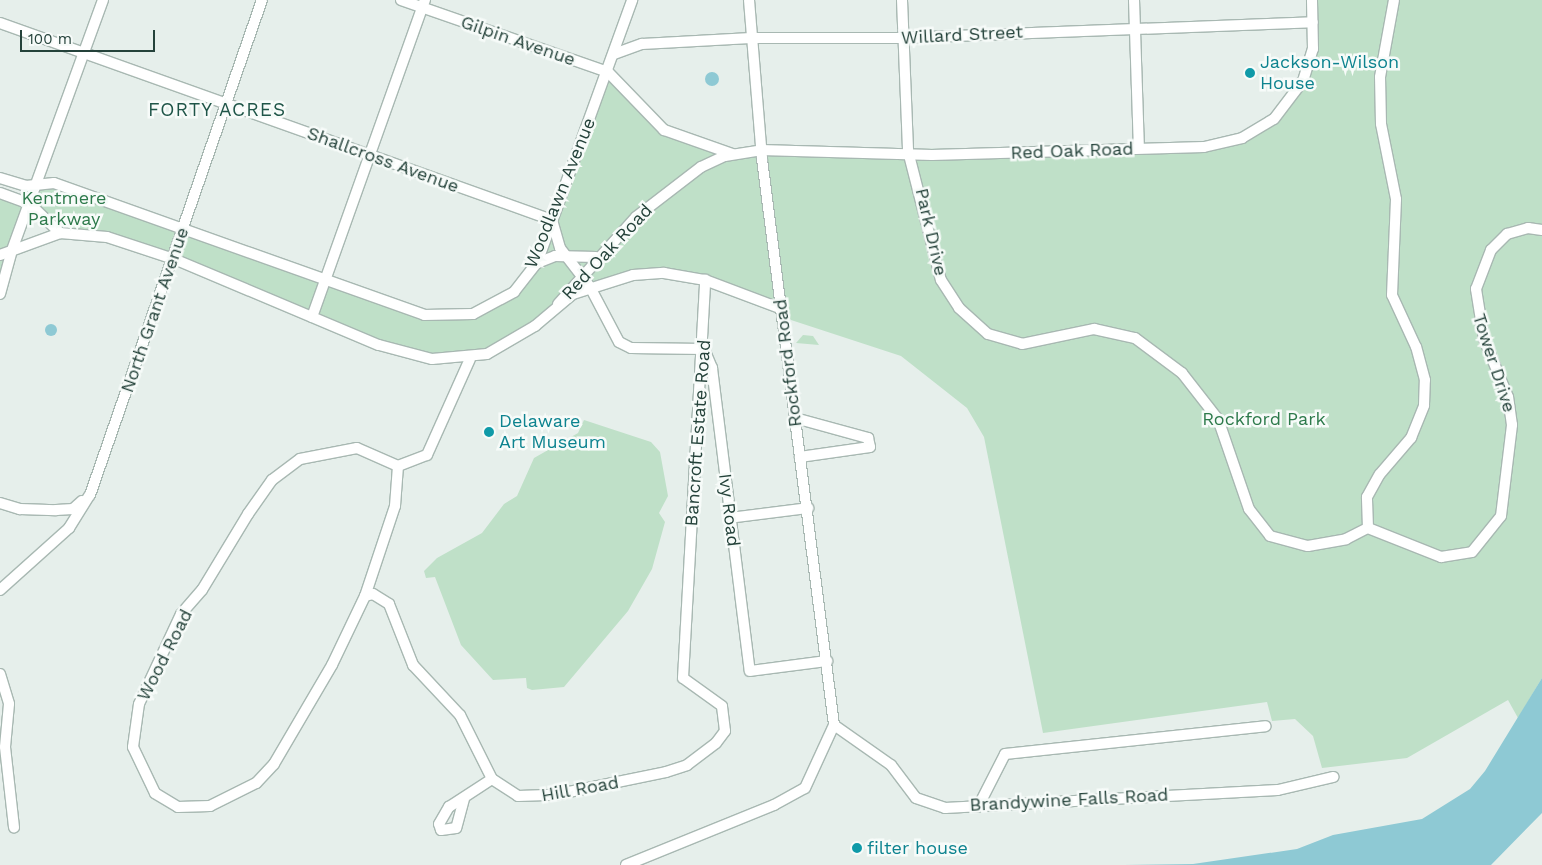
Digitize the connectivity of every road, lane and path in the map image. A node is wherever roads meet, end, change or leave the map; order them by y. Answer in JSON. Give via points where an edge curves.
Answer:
{"nodes":[{"id":1,"x":103,"y":0,"type":"edge"},
{"id":2,"x":262,"y":0,"type":"edge"},
{"id":3,"x":400,"y":0,"type":"edge"},
{"id":4,"x":632,"y":0,"type":"edge"},
{"id":5,"x":749,"y":0,"type":"edge"},
{"id":6,"x":902,"y":0,"type":"edge"},
{"id":7,"x":1134,"y":0,"type":"edge"},
{"id":8,"x":1312,"y":0,"type":"edge"},
{"id":9,"x":1394,"y":0,"type":"edge"},
{"id":10,"x":424,"y":4,"type":"edge"},
{"id":11,"x":0,"y":22,"type":"edge"},
{"id":12,"x":1313,"y":22,"type":"junction"},
{"id":13,"x":1135,"y":27,"type":"junction"},
{"id":14,"x":751,"y":38,"type":"junction"},
{"id":15,"x":903,"y":38,"type":"junction"},
{"id":16,"x":84,"y":54,"type":"junction"},
{"id":17,"x":614,"y":54,"type":"junction"},
{"id":18,"x":608,"y":72,"type":"junction"},
{"id":19,"x":226,"y":105,"type":"junction"},
{"id":20,"x":1139,"y":148,"type":"junction"},
{"id":21,"x":761,"y":150,"type":"junction"},
{"id":22,"x":908,"y":151,"type":"junction"},
{"id":23,"x":370,"y":154,"type":"junction"},
{"id":24,"x":733,"y":154,"type":"junction"},
{"id":25,"x":0,"y":178,"type":"edge"},
{"id":26,"x":39,"y":183,"type":"junction"},
{"id":27,"x":0,"y":193,"type":"edge"},
{"id":28,"x":30,"y":204,"type":"junction"},
{"id":29,"x":552,"y":220,"type":"junction"},
{"id":30,"x":1541,"y":228,"type":"edge"},
{"id":31,"x":183,"y":229,"type":"junction"},
{"id":32,"x":60,"y":233,"type":"junction"},
{"id":33,"x":12,"y":250,"type":"junction"},
{"id":34,"x":0,"y":255,"type":"edge"},
{"id":35,"x":566,"y":257,"type":"junction"},
{"id":36,"x":597,"y":257,"type":"junction"},
{"id":37,"x":174,"y":259,"type":"junction"},
{"id":38,"x":537,"y":263,"type":"junction"},
{"id":39,"x":581,"y":274,"type":"junction"},
{"id":40,"x":325,"y":280,"type":"junction"},
{"id":41,"x":705,"y":280,"type":"junction"},
{"id":42,"x":590,"y":287,"type":"junction"},
{"id":43,"x":0,"y":294,"type":"edge"},
{"id":44,"x":558,"y":304,"type":"junction"},
{"id":45,"x":782,"y":309,"type":"junction"},
{"id":46,"x":312,"y":317,"type":"junction"},
{"id":47,"x":704,"y":350,"type":"junction"},
{"id":48,"x":470,"y":359,"type":"junction"},
{"id":49,"x":795,"y":418,"type":"junction"},
{"id":50,"x":800,"y":458,"type":"junction"},
{"id":51,"x":398,"y":466,"type":"junction"},
{"id":52,"x":90,"y":495,"type":"junction"},
{"id":53,"x":0,"y":503,"type":"edge"},
{"id":54,"x":808,"y":508,"type":"junction"},
{"id":55,"x":729,"y":518,"type":"junction"},
{"id":56,"x":1368,"y":528,"type":"junction"},
{"id":57,"x":688,"y":586,"type":"joint"},
{"id":58,"x":0,"y":590,"type":"edge"},
{"id":59,"x":366,"y":596,"type":"junction"},
{"id":60,"x":827,"y":661,"type":"junction"},
{"id":61,"x":0,"y":674,"type":"edge"},
{"id":62,"x":834,"y":725,"type":"junction"},
{"id":63,"x":1266,"y":726,"type":"dead end"},
{"id":64,"x":1333,"y":777,"type":"dead end"},
{"id":65,"x":492,"y":779,"type":"junction"},
{"id":66,"x":464,"y":799,"type":"dead end"},
{"id":67,"x":978,"y":807,"type":"junction"},
{"id":68,"x":14,"y":827,"type":"dead end"},
{"id":69,"x":626,"y":865,"type":"edge"}],
"edges":[{"from":1,"to":16,"type":"street"},
{"from":2,"to":19,"type":"street","name":"North Grant Avenue"},
{"from":3,"to":10,"type":"street","name":"Gilpin Avenue"},
{"from":4,"to":17,"type":"street","name":"Woodlawn Avenue"},
{"from":5,"to":14,"type":"street","name":"Rockford Road"},
{"from":6,"to":15,"type":"street","name":"Park Drive"},
{"from":7,"to":13,"type":"street"},
{"from":8,"to":12,"type":"street","name":"Red Oak Road"},
{"from":9,"to":56,"type":"street","via":[[1380,77],[1381,124],[1396,199],[1392,295],[1416,347],[1425,380],[1424,405],[1411,438],[1380,474],[1367,497]]},
{"from":10,"to":18,"type":"street","name":"Gilpin Avenue"},
{"from":10,"to":23,"type":"street"},
{"from":11,"to":16,"type":"street","name":"Shallcross Avenue"},
{"from":12,"to":13,"type":"street","name":"Willard Street"},
{"from":12,"to":20,"type":"street","name":"Red Oak Road","via":[[1313,49],[1303,81],[1265,126],[1216,145]]},
{"from":13,"to":15,"type":"street","name":"Willard Street"},
{"from":13,"to":20,"type":"street"},
{"from":14,"to":15,"type":"street","name":"Willard Street"},
{"from":14,"to":17,"type":"street","name":"Willard Street","via":[[642,44]]},
{"from":14,"to":21,"type":"street","name":"Rockford Road"},
{"from":15,"to":22,"type":"street","name":"Park Drive"},
{"from":16,"to":19,"type":"street","name":"Shallcross Avenue"},
{"from":16,"to":26,"type":"street"},
{"from":17,"to":18,"type":"street","name":"Woodlawn Avenue"},
{"from":18,"to":24,"type":"street","name":"Red Oak Road","via":[[664,130]]},
{"from":18,"to":29,"type":"street","name":"Woodlawn Avenue"},
{"from":19,"to":23,"type":"street","name":"Shallcross Avenue"},
{"from":19,"to":31,"type":"street","name":"North Grant Avenue"},
{"from":20,"to":22,"type":"street","name":"Red Oak Road","via":[[932,155]]},
{"from":21,"to":22,"type":"street","name":"Red Oak Road"},
{"from":21,"to":24,"type":"street","name":"Red Oak Road"},
{"from":21,"to":45,"type":"street","name":"Rockford Road"},
{"from":22,"to":56,"type":"street","name":"Park Drive","via":[[941,280],[959,308],[979,327],[1022,344],[1046,342],[1085,329],[1112,330],[1135,338],[1182,373],[1218,418],[1249,509],[1270,536],[1308,546],[1346,539]]},
{"from":23,"to":29,"type":"street","name":"Shallcross Avenue"},
{"from":23,"to":40,"type":"street"},
{"from":24,"to":36,"type":"street","name":"Red Oak Road","via":[[701,167],[664,193]]},
{"from":25,"to":26,"type":"street","via":[[26,186]]},
{"from":26,"to":28,"type":"street"},
{"from":26,"to":31,"type":"street","via":[[54,183]]},
{"from":27,"to":28,"type":"street"},
{"from":28,"to":32,"type":"street"},
{"from":28,"to":33,"type":"street"},
{"from":29,"to":35,"type":"street"},
{"from":29,"to":38,"type":"street","name":"Woodlawn Avenue"},
{"from":30,"to":56,"type":"street","name":"Tower Drive","via":[[1508,234],[1491,250],[1476,290],[1484,339],[1508,397],[1512,425],[1501,516],[1472,552],[1442,557]]},
{"from":31,"to":37,"type":"street","name":"North Grant Avenue"},
{"from":31,"to":40,"type":"street"},
{"from":32,"to":33,"type":"street"},
{"from":32,"to":37,"type":"street","via":[[107,238]]},
{"from":33,"to":34,"type":"street"},
{"from":33,"to":43,"type":"street"},
{"from":35,"to":36,"type":"street"},
{"from":35,"to":38,"type":"street"},
{"from":35,"to":39,"type":"street"},
{"from":36,"to":39,"type":"street","name":"Red Oak Road"},
{"from":37,"to":46,"type":"street"},
{"from":37,"to":52,"type":"street","name":"North Grant Avenue"},
{"from":38,"to":40,"type":"street","name":"Woodlawn Avenue","via":[[514,292],[485,310],[461,317],[424,315]]},
{"from":39,"to":42,"type":"street"},
{"from":39,"to":44,"type":"street","name":"Red Oak Road"},
{"from":40,"to":46,"type":"street"},
{"from":41,"to":42,"type":"street","via":[[647,273]]},
{"from":41,"to":45,"type":"street"},
{"from":41,"to":47,"type":"street","name":"Bancroft Estate Road"},
{"from":42,"to":44,"type":"street"},
{"from":42,"to":47,"type":"street","via":[[618,342],[632,348]]},
{"from":44,"to":48,"type":"street","via":[[509,344]]},
{"from":45,"to":49,"type":"street","name":"Rockford Road"},
{"from":46,"to":48,"type":"street","via":[[412,355]]},
{"from":47,"to":55,"type":"street","name":"Ivy Road","via":[[712,368]]},
{"from":47,"to":57,"type":"street","name":"Bancroft Estate Road"},
{"from":48,"to":51,"type":"street","via":[[428,455]]},
{"from":49,"to":50,"type":"street","name":"Rockford Road"},
{"from":49,"to":50,"type":"street","via":[[868,438],[870,447]]},
{"from":50,"to":54,"type":"street","name":"Rockford Road"},
{"from":51,"to":59,"type":"street","name":"Wood Road","via":[[395,506]]},
{"from":51,"to":59,"type":"street","name":"Wood Road","via":[[357,448],[326,451],[300,459],[272,480],[224,550],[202,590],[181,614],[138,704],[133,747],[154,792],[178,807],[210,806],[256,783],[296,731]]},
{"from":52,"to":53,"type":"street","via":[[73,509],[20,509]]},
{"from":52,"to":58,"type":"street","name":"North Grant Avenue","via":[[69,528]]},
{"from":54,"to":55,"type":"street"},
{"from":54,"to":60,"type":"street","name":"Rockford Road"},
{"from":55,"to":60,"type":"street","name":"Ivy Road","via":[[750,671]]},
{"from":57,"to":65,"type":"street","name":"Hill Road","via":[[683,678],[722,706],[725,731],[716,743],[687,765],[666,772],[554,795],[518,796]]},
{"from":59,"to":65,"type":"street","via":[[373,594],[389,604],[413,664],[460,715]]},
{"from":60,"to":62,"type":"street","name":"Rockford Road"},
{"from":61,"to":68,"type":"street","via":[[9,704],[5,747]]},
{"from":62,"to":67,"type":"street","name":"Brandywine Falls Road","via":[[891,765],[916,798],[945,808]]},
{"from":62,"to":69,"type":"street","via":[[805,788],[774,805]]},
{"from":63,"to":67,"type":"street","via":[[1005,754]]},
{"from":64,"to":67,"type":"street","name":"Brandywine Falls Road","via":[[1278,790],[1064,799]]},
{"from":65,"to":66,"type":"street"}]}
